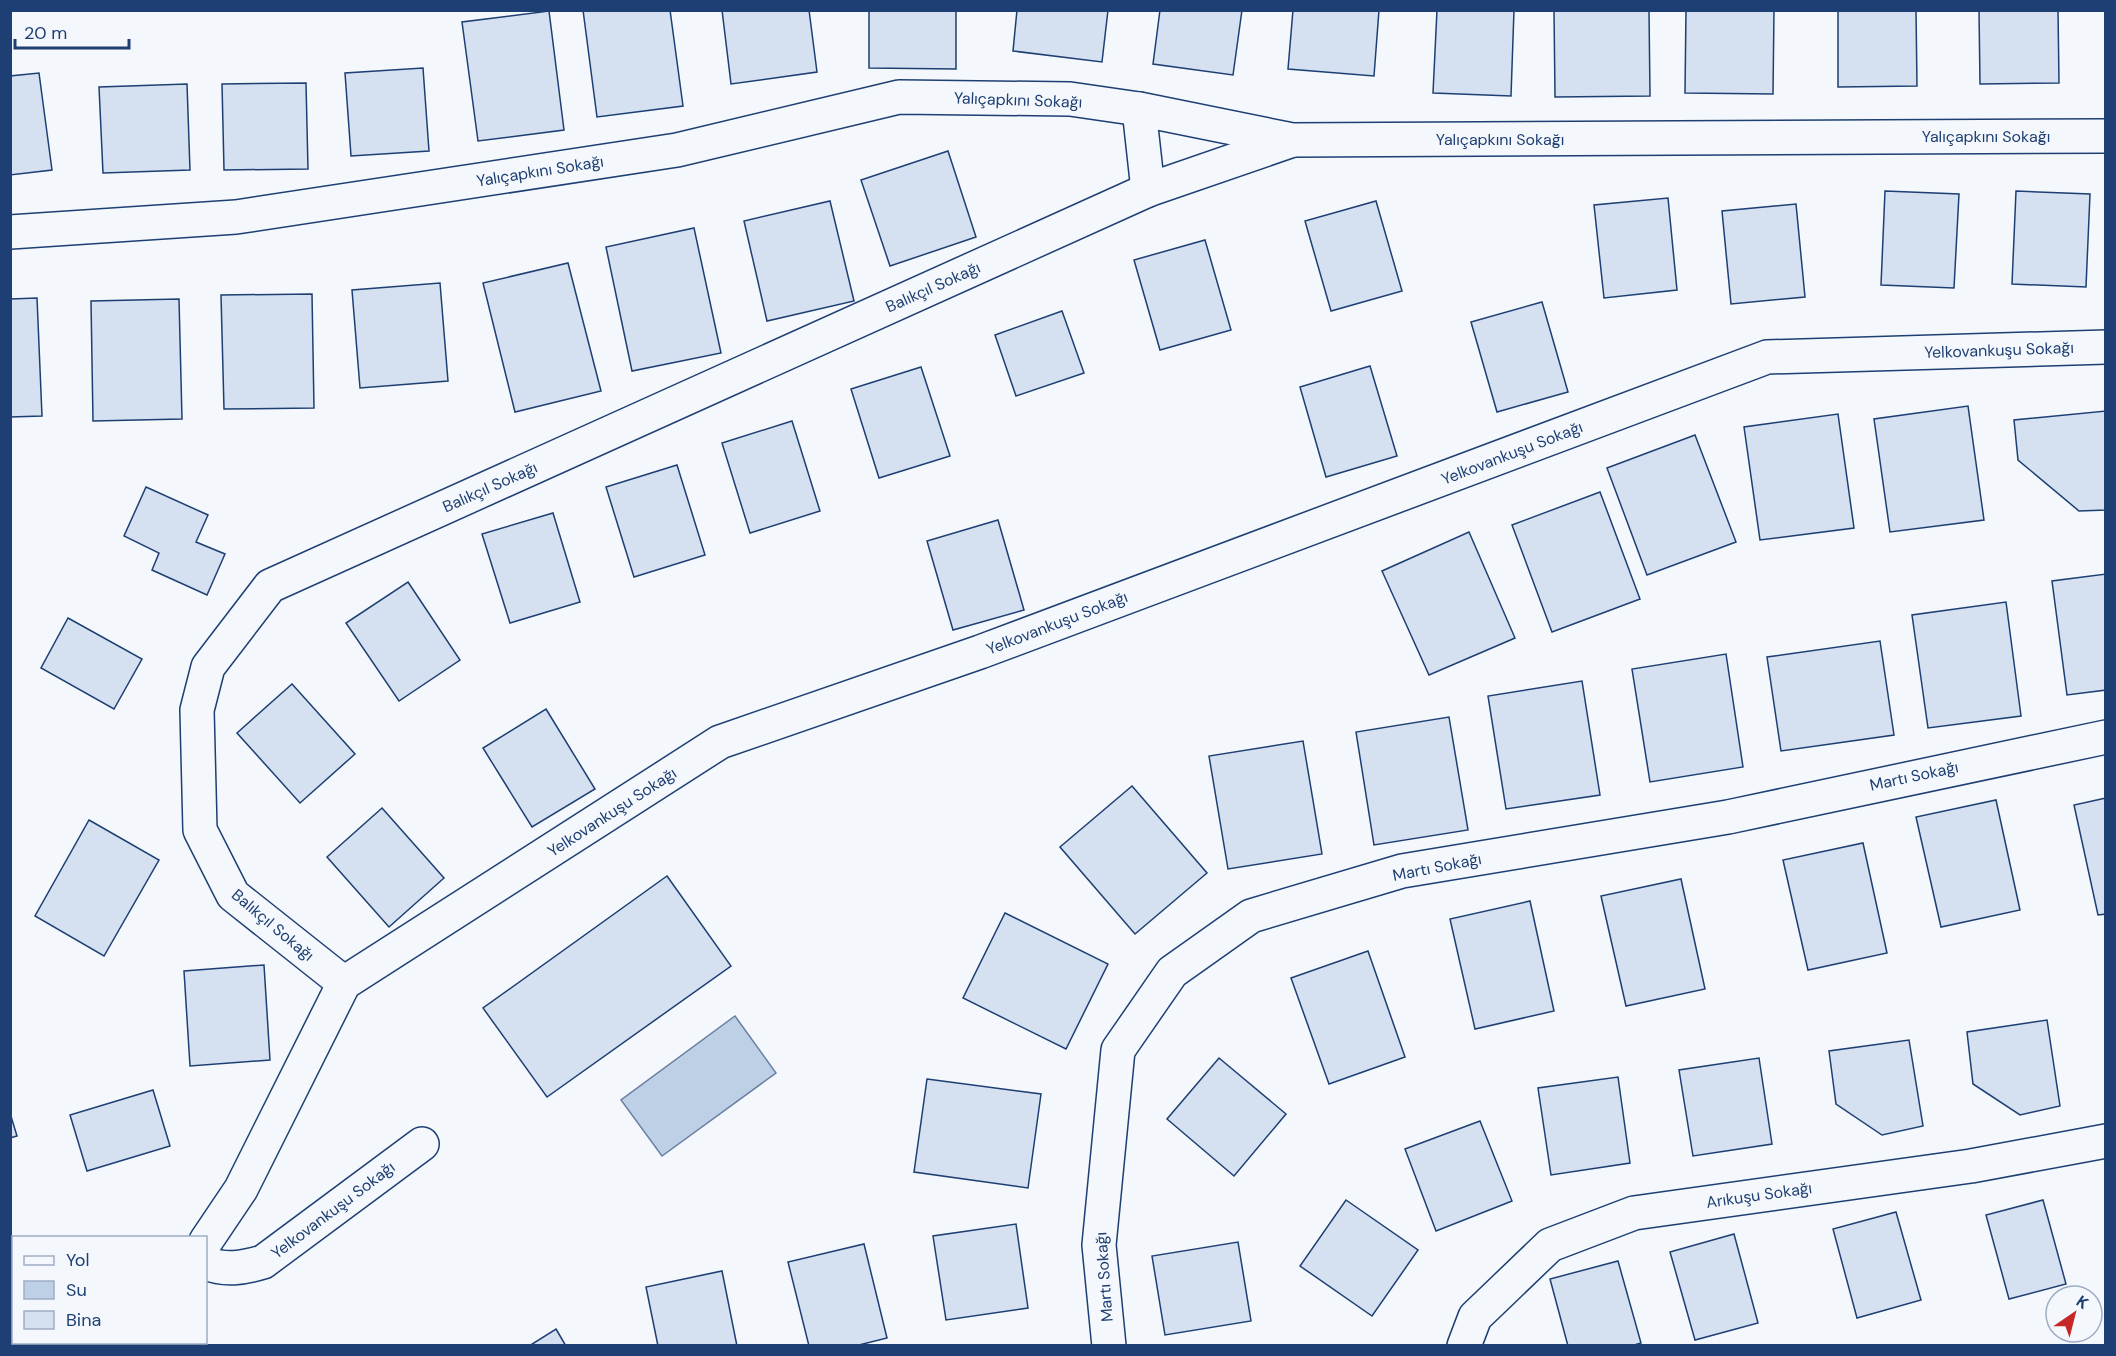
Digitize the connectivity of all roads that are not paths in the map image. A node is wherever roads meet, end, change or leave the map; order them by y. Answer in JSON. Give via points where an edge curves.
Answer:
{"nodes":[{"id":1,"x":1139,"y":109,"type":"junction"},
{"id":2,"x":2106,"y":136,"type":"edge"},
{"id":3,"x":1292,"y":140,"type":"junction"},
{"id":4,"x":1148,"y":190,"type":"junction"},
{"id":5,"x":10,"y":232,"type":"edge"},
{"id":6,"x":2106,"y":347,"type":"edge"},
{"id":7,"x":2106,"y":737,"type":"edge"},
{"id":8,"x":344,"y":983,"type":"junction"},
{"id":9,"x":2106,"y":1141,"type":"edge"},
{"id":10,"x":422,"y":1144,"type":"dead end"},
{"id":11,"x":207,"y":1239,"type":"edge"},
{"id":12,"x":207,"y":1263,"type":"edge"},
{"id":13,"x":1109,"y":1346,"type":"edge"},
{"id":14,"x":1464,"y":1346,"type":"edge"}],
"edges":[{"from":1,"to":3,"type":"street","name":"Yalıçapkını Sokağı"},
{"from":1,"to":4,"type":"street"},
{"from":1,"to":5,"type":"street","name":"Yalıçapkını Sokağı","via":[[1070,99],[899,98],[677,150],[236,217]]},
{"from":2,"to":3,"type":"street","name":"Yalıçapkını Sokağı"},
{"from":3,"to":4,"type":"street","name":"Balıkçıl Sokağı"},
{"from":4,"to":8,"type":"street","name":"Balıkçıl Sokağı","via":[[270,586],[208,667],[198,710],[200,830],[233,895]]},
{"from":6,"to":8,"type":"street","name":"Yelkovankuşu Sokağı","via":[[1767,357],[980,652],[720,742]]},
{"from":7,"to":13,"type":"street","name":"Martı Sokağı","via":[[1728,817],[1402,871],[1251,916],[1172,972],[1118,1050],[1099,1245]]},
{"from":8,"to":11,"type":"street","via":[[241,1189]]},
{"from":9,"to":14,"type":"street","name":"Arıkuşu Sokağı","via":[[1971,1166],[1634,1213],[1550,1245],[1475,1317]]},
{"from":10,"to":12,"type":"street","name":"Yelkovankuşu Sokağı","via":[[263,1262],[229,1269]]}]}
